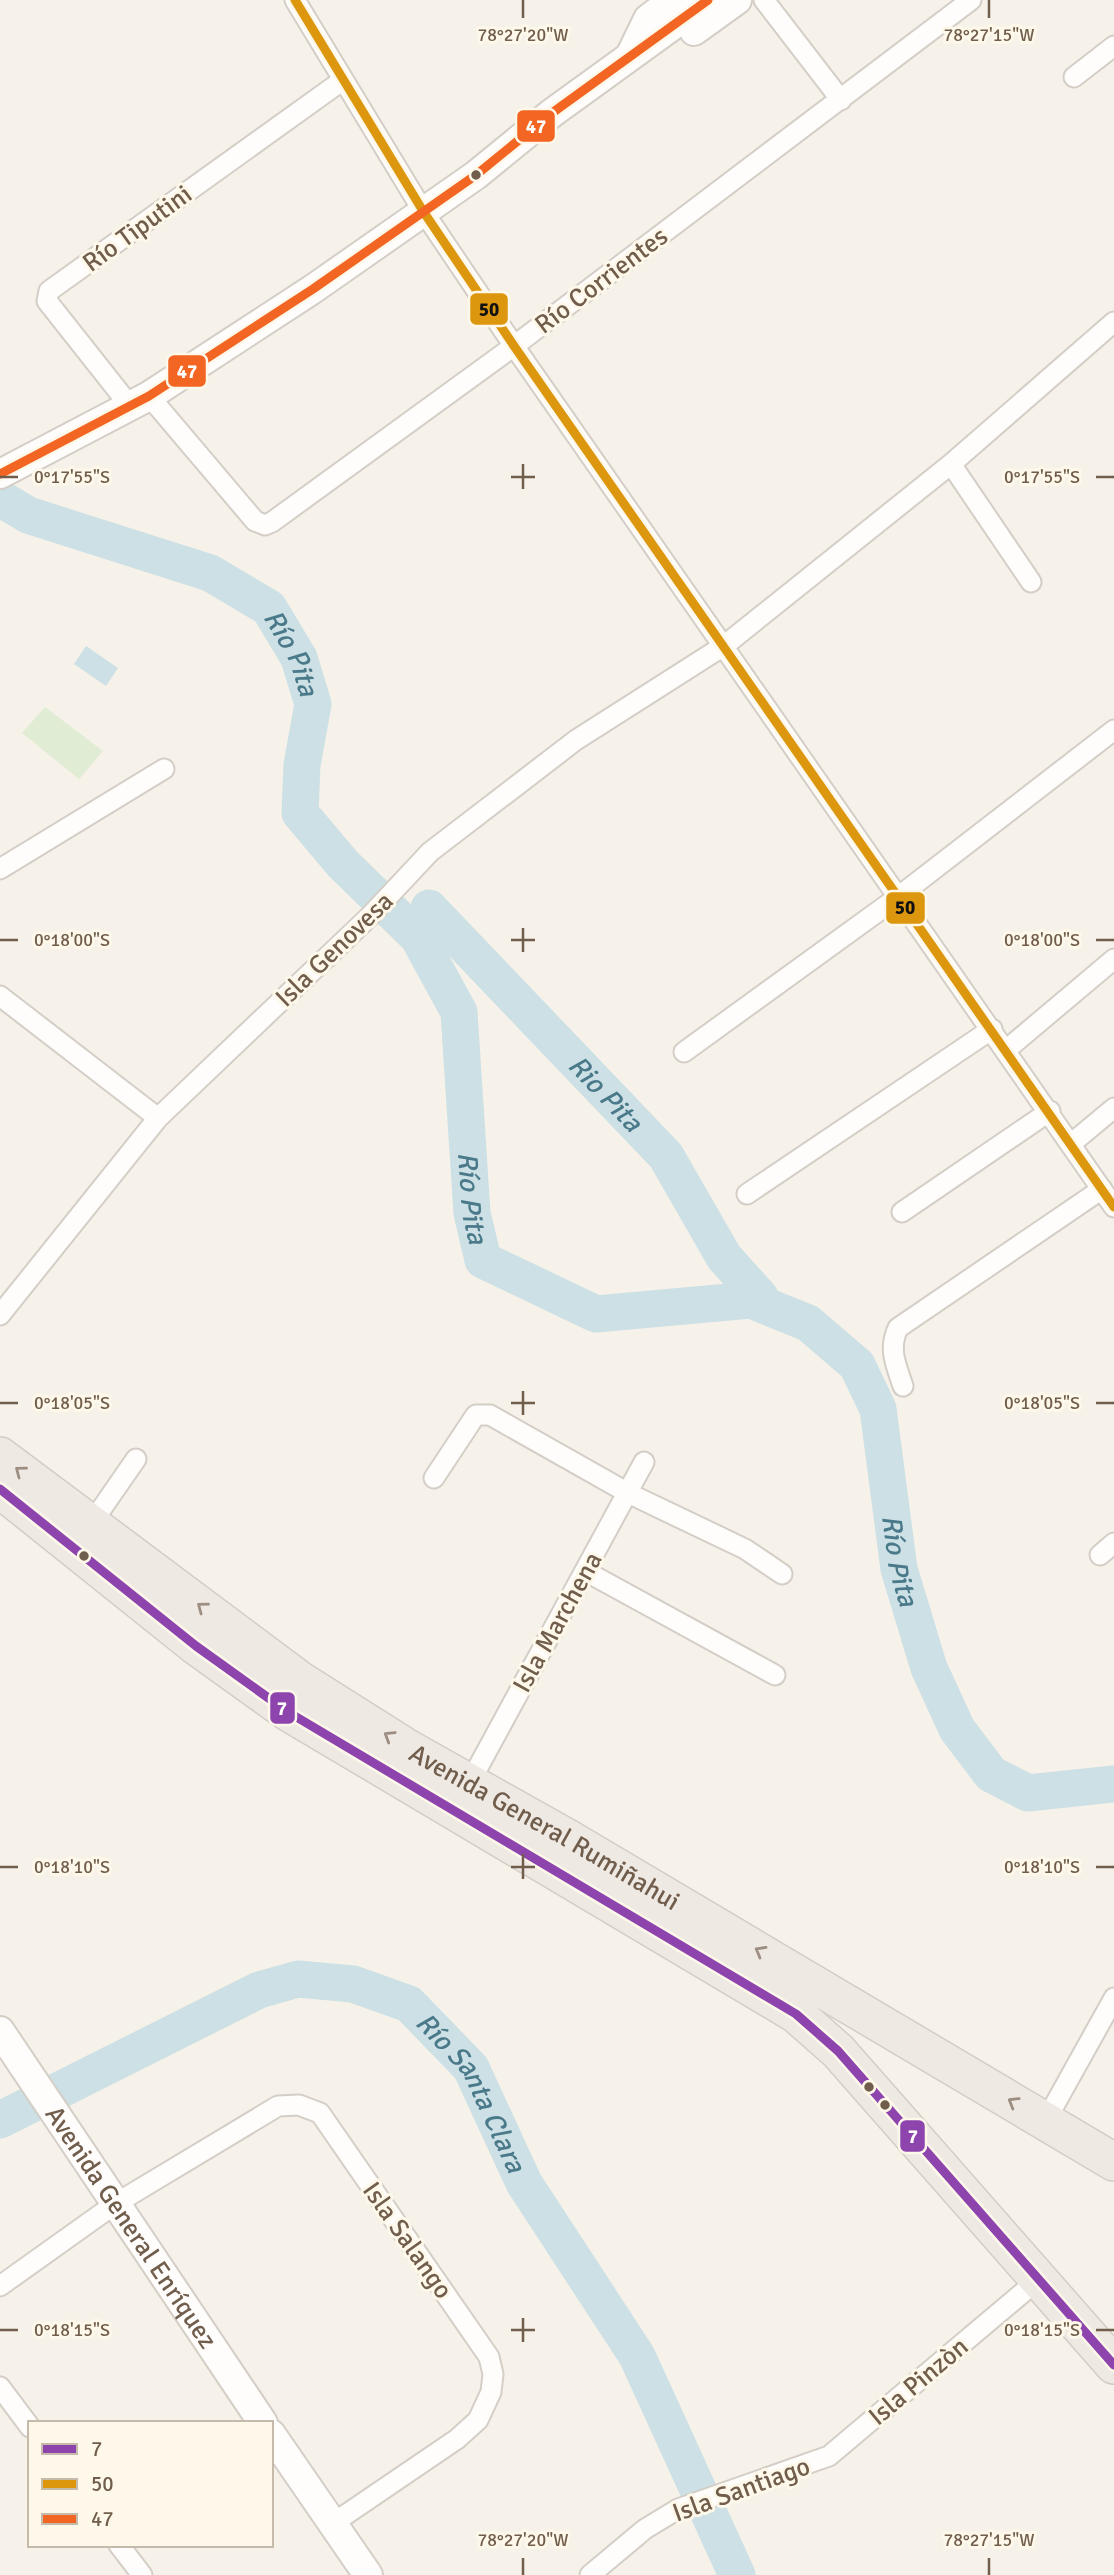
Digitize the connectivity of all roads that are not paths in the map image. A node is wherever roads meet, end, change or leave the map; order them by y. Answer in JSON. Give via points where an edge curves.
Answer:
{"nodes":[{"id":1,"x":295,"y":0,"type":"edge"},
{"id":2,"x":673,"y":0,"type":"edge"},
{"id":3,"x":708,"y":0,"type":"edge"},
{"id":4,"x":737,"y":0,"type":"edge"},
{"id":5,"x":764,"y":0,"type":"edge"},
{"id":6,"x":971,"y":0,"type":"edge"},
{"id":7,"x":1114,"y":46,"type":"edge"},
{"id":8,"x":628,"y":60,"type":"junction"},
{"id":9,"x":1074,"y":78,"type":"dead end"},
{"id":10,"x":343,"y":80,"type":"junction"},
{"id":11,"x":841,"y":100,"type":"junction"},
{"id":12,"x":423,"y":211,"type":"junction"},
{"id":13,"x":1114,"y":322,"type":"edge"},
{"id":14,"x":514,"y":346,"type":"junction"},
{"id":15,"x":139,"y":401,"type":"junction"},
{"id":16,"x":951,"y":464,"type":"junction"},
{"id":17,"x":0,"y":474,"type":"edge"},
{"id":18,"x":1031,"y":582,"type":"dead end"},
{"id":19,"x":724,"y":645,"type":"junction"},
{"id":20,"x":1114,"y":730,"type":"edge"},
{"id":21,"x":164,"y":769,"type":"dead end"},
{"id":22,"x":0,"y":869,"type":"edge"},
{"id":23,"x":898,"y":897,"type":"junction"},
{"id":24,"x":1114,"y":959,"type":"edge"},
{"id":25,"x":0,"y":996,"type":"edge"},
{"id":26,"x":992,"y":1029,"type":"junction"},
{"id":27,"x":1006,"y":1050,"type":"junction"},
{"id":28,"x":684,"y":1052,"type":"dead end"},
{"id":29,"x":1114,"y":1108,"type":"edge"},
{"id":30,"x":1050,"y":1111,"type":"junction"},
{"id":31,"x":158,"y":1118,"type":"junction"},
{"id":32,"x":1072,"y":1143,"type":"junction"},
{"id":33,"x":1102,"y":1189,"type":"junction"},
{"id":34,"x":747,"y":1194,"type":"dead end"},
{"id":35,"x":1114,"y":1207,"type":"edge"},
{"id":36,"x":902,"y":1212,"type":"dead end"},
{"id":37,"x":0,"y":1315,"type":"edge"},
{"id":38,"x":903,"y":1386,"type":"dead end"},
{"id":39,"x":0,"y":1456,"type":"edge"},
{"id":40,"x":136,"y":1459,"type":"dead end"},
{"id":41,"x":644,"y":1462,"type":"dead end"},
{"id":42,"x":434,"y":1478,"type":"dead end"},
{"id":43,"x":0,"y":1489,"type":"edge"},
{"id":44,"x":628,"y":1493,"type":"junction"},
{"id":45,"x":91,"y":1524,"type":"junction"},
{"id":46,"x":585,"y":1571,"type":"junction"},
{"id":47,"x":782,"y":1574,"type":"dead end"},
{"id":48,"x":775,"y":1675,"type":"dead end"},
{"id":49,"x":470,"y":1782,"type":"junction"},
{"id":50,"x":1114,"y":1998,"type":"edge"},
{"id":51,"x":0,"y":2032,"type":"edge"},
{"id":52,"x":1045,"y":2122,"type":"junction"},
{"id":53,"x":1114,"y":2162,"type":"edge"},
{"id":54,"x":115,"y":2204,"type":"junction"},
{"id":55,"x":1039,"y":2279,"type":"junction"},
{"id":56,"x":0,"y":2286,"type":"edge"},
{"id":57,"x":1114,"y":2365,"type":"edge"},
{"id":58,"x":0,"y":2388,"type":"edge"},
{"id":59,"x":262,"y":2421,"type":"edge"},
{"id":60,"x":28,"y":2424,"type":"edge"},
{"id":61,"x":273,"y":2437,"type":"edge"},
{"id":62,"x":829,"y":2456,"type":"joint"},
{"id":63,"x":332,"y":2524,"type":"junction"},
{"id":64,"x":121,"y":2547,"type":"edge"},
{"id":65,"x":142,"y":2575,"type":"edge"},
{"id":66,"x":368,"y":2575,"type":"edge"},
{"id":67,"x":590,"y":2575,"type":"edge"}],
"edges":[{"from":1,"to":10,"type":"street"},
{"from":2,"to":8,"type":"main road","via":[[648,19]]},
{"from":3,"to":8,"type":"main road"},
{"from":4,"to":8,"type":"main road","via":[[677,44]]},
{"from":5,"to":11,"type":"street"},
{"from":6,"to":11,"type":"street","name":"Río Corrientes"},
{"from":7,"to":9,"type":"street"},
{"from":8,"to":12,"type":"main road"},
{"from":10,"to":12,"type":"street"},
{"from":10,"to":15,"type":"street","name":"Río Tiputini","via":[[49,291],[47,301]]},
{"from":11,"to":14,"type":"street","name":"Río Corrientes"},
{"from":12,"to":14,"type":"street"},
{"from":12,"to":15,"type":"main road","via":[[313,289]]},
{"from":13,"to":16,"type":"street","name":"Isla Genovesa"},
{"from":14,"to":15,"type":"street","name":"Río Corrientes","via":[[265,525]]},
{"from":14,"to":19,"type":"street"},
{"from":15,"to":17,"type":"main road"},
{"from":16,"to":18,"type":"street"},
{"from":16,"to":19,"type":"street","name":"Isla Genovesa"},
{"from":19,"to":23,"type":"street"},
{"from":19,"to":31,"type":"street","name":"Isla Genovesa","via":[[576,740],[430,852],[370,916]]},
{"from":20,"to":23,"type":"street"},
{"from":21,"to":22,"type":"street"},
{"from":23,"to":26,"type":"street"},
{"from":23,"to":28,"type":"street"},
{"from":24,"to":27,"type":"street"},
{"from":25,"to":31,"type":"street"},
{"from":26,"to":27,"type":"street"},
{"from":26,"to":34,"type":"street"},
{"from":27,"to":30,"type":"street"},
{"from":29,"to":32,"type":"street"},
{"from":30,"to":32,"type":"street"},
{"from":30,"to":36,"type":"street"},
{"from":31,"to":37,"type":"street","name":"Isla Genovesa"},
{"from":32,"to":33,"type":"street"},
{"from":33,"to":35,"type":"street"},
{"from":33,"to":38,"type":"street","via":[[898,1328],[892,1354]]},
{"from":45,"to":39,"type":"highway","name":"Avenida General Rumiñahui","one_way":true},
{"from":40,"to":45,"type":"street"},
{"from":41,"to":44,"type":"street","name":"Isla Marchena"},
{"from":42,"to":44,"type":"street","via":[[473,1419],[486,1414]]},
{"from":43,"to":55,"type":"highway","name":"Avenida General Rumiñahui","via":[[196,1646],[288,1712],[796,2014],[838,2051]]},
{"from":44,"to":46,"type":"street","name":"Isla Marchena"},
{"from":44,"to":47,"type":"street","via":[[745,1549]]},
{"from":49,"to":45,"type":"highway","name":"Avenida General Rumiñahui","one_way":true,"via":[[301,1681]]},
{"from":46,"to":48,"type":"street"},
{"from":46,"to":49,"type":"street","name":"Isla Marchena"},
{"from":52,"to":49,"type":"highway","name":"Avenida General Rumiñahui","one_way":true},
{"from":50,"to":52,"type":"street"},
{"from":51,"to":54,"type":"main road","name":"Avenida General Enríquez"},
{"from":52,"to":53,"type":"highway","name":"Avenida General Rumiñahui"},
{"from":54,"to":56,"type":"street","name":"Isla Salango"},
{"from":54,"to":59,"type":"main road","name":"Avenida General Enríquez"},
{"from":54,"to":63,"type":"street","name":"Isla Salango","via":[[278,2106],[309,2108],[320,2113],[489,2357],[494,2374],[491,2392],[478,2420]]},
{"from":55,"to":57,"type":"highway","name":"Avenida General Rumiñahui"},
{"from":55,"to":62,"type":"street","name":"Isla Pinzòn"},
{"from":58,"to":60,"type":"street"},
{"from":61,"to":63,"type":"main road"},
{"from":62,"to":67,"type":"street","name":"Isla Santiago","via":[[677,2509]]},
{"from":63,"to":66,"type":"main road"},
{"from":64,"to":65,"type":"street"}]}
